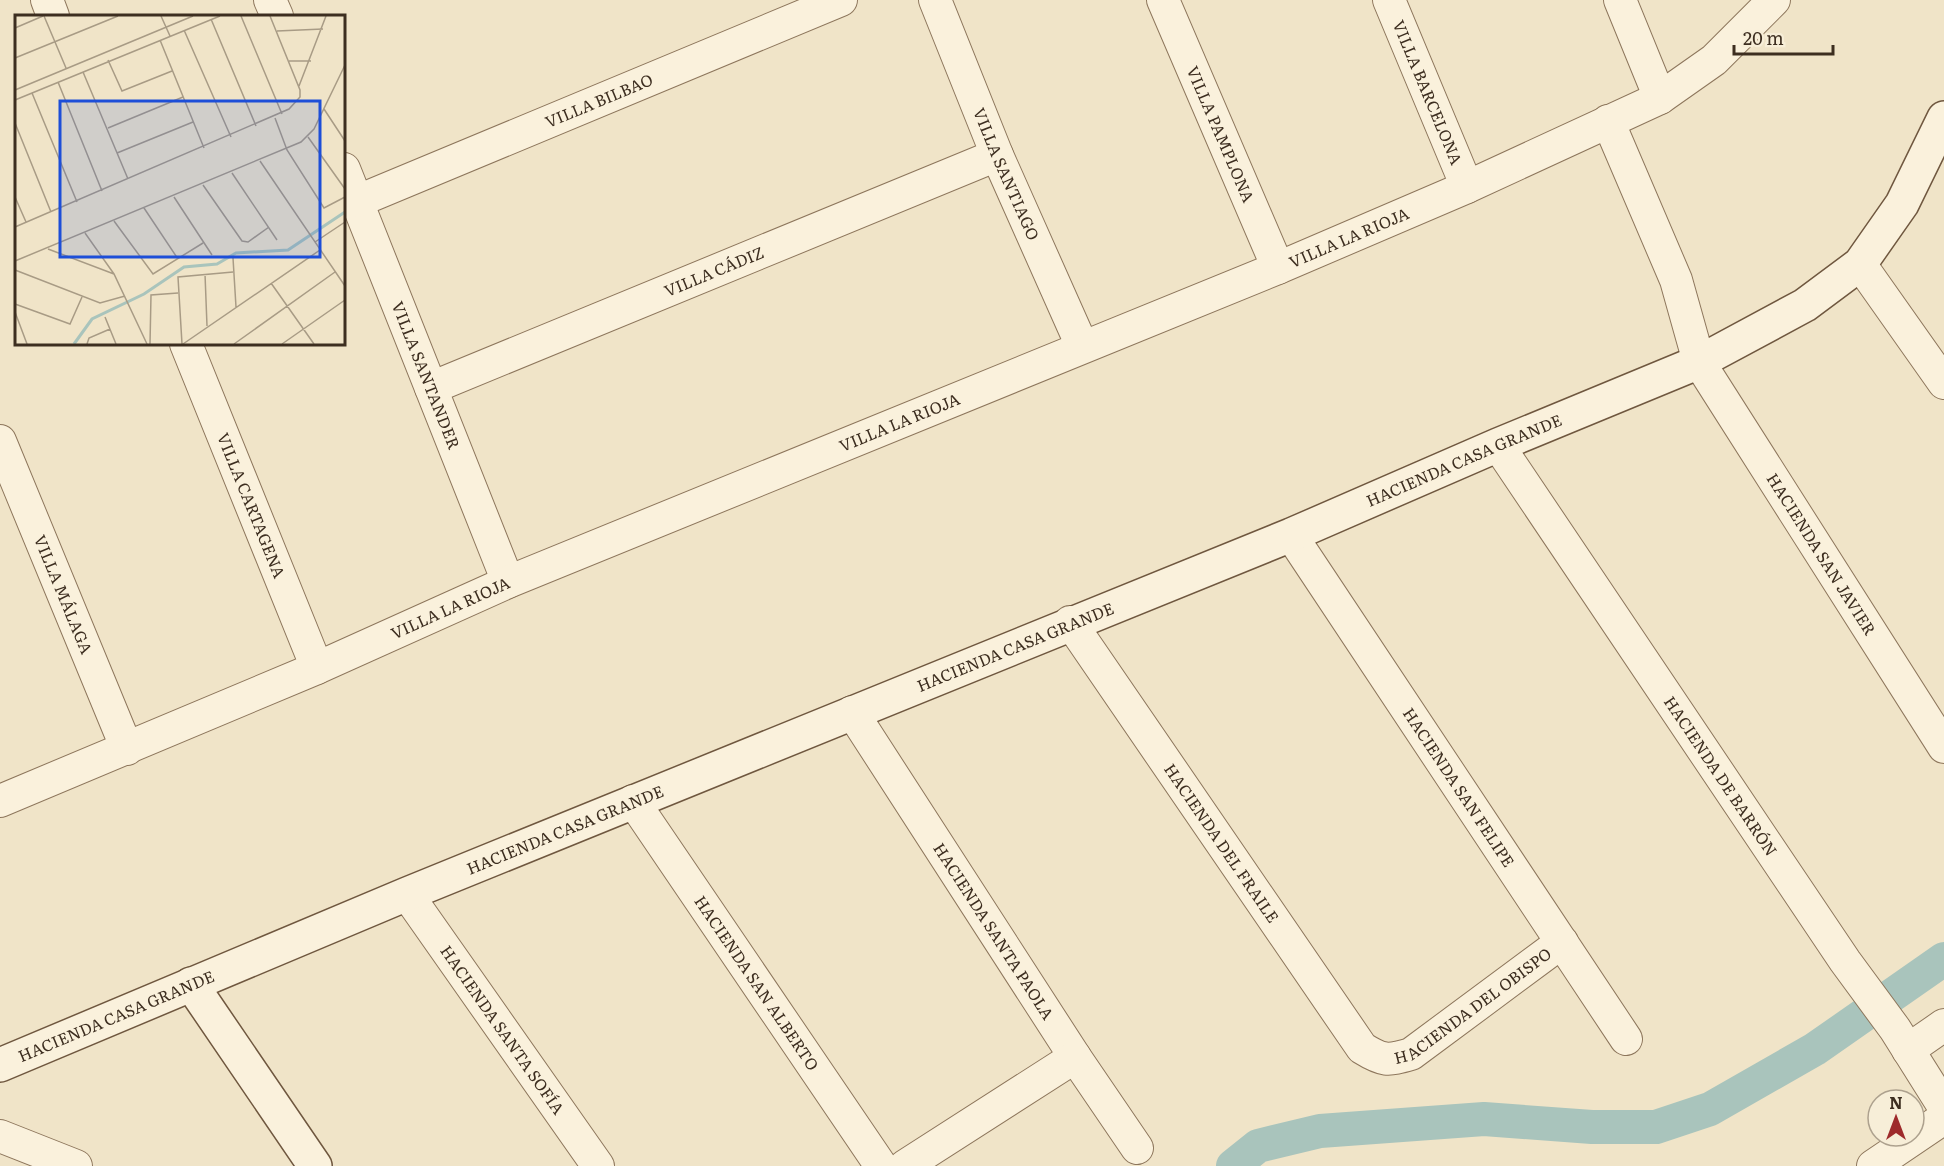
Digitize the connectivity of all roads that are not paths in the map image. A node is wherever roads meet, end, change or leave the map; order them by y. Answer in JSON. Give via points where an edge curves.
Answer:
{"nodes":[{"id":1,"x":47,"y":0,"type":"edge"},
{"id":2,"x":270,"y":0,"type":"edge"},
{"id":3,"x":841,"y":0,"type":"edge"},
{"id":4,"x":935,"y":0,"type":"edge"},
{"id":5,"x":1163,"y":0,"type":"edge"},
{"id":6,"x":1389,"y":0,"type":"edge"},
{"id":7,"x":1620,"y":0,"type":"edge"},
{"id":8,"x":1774,"y":0,"type":"edge"},
{"id":9,"x":53,"y":15,"type":"edge"},
{"id":10,"x":277,"y":15,"type":"edge"},
{"id":11,"x":1660,"y":98,"type":"junction"},
{"id":12,"x":1944,"y":118,"type":"edge"},
{"id":13,"x":1608,"y":122,"type":"junction"},
{"id":14,"x":998,"y":155,"type":"junction"},
{"id":15,"x":345,"y":171,"type":"edge"},
{"id":16,"x":1467,"y":187,"type":"junction"},
{"id":17,"x":358,"y":201,"type":"junction"},
{"id":18,"x":1860,"y":264,"type":"junction"},
{"id":19,"x":1278,"y":268,"type":"junction"},
{"id":20,"x":186,"y":345,"type":"edge"},
{"id":21,"x":1082,"y":346,"type":"junction"},
{"id":22,"x":1699,"y":362,"type":"junction"},
{"id":23,"x":1944,"y":383,"type":"edge"},
{"id":24,"x":430,"y":388,"type":"junction"},
{"id":25,"x":0,"y":441,"type":"edge"},
{"id":26,"x":1498,"y":445,"type":"junction"},
{"id":27,"x":1291,"y":535,"type":"junction"},
{"id":28,"x":508,"y":582,"type":"junction"},
{"id":29,"x":1070,"y":622,"type":"junction"},
{"id":30,"x":317,"y":668,"type":"junction"},
{"id":31,"x":852,"y":712,"type":"junction"},
{"id":32,"x":1944,"y":747,"type":"edge"},
{"id":33,"x":127,"y":749,"type":"junction"},
{"id":34,"x":0,"y":801,"type":"edge"},
{"id":35,"x":633,"y":801,"type":"junction"},
{"id":36,"x":407,"y":894,"type":"junction"},
{"id":37,"x":1562,"y":942,"type":"junction"},
{"id":38,"x":191,"y":984,"type":"junction"},
{"id":39,"x":1944,"y":1025,"type":"edge"},
{"id":40,"x":1626,"y":1039,"type":"dead end"},
{"id":41,"x":1901,"y":1039,"type":"junction"},
{"id":42,"x":1075,"y":1057,"type":"junction"},
{"id":43,"x":1380,"y":1059,"type":"joint"},
{"id":44,"x":0,"y":1065,"type":"edge"},
{"id":45,"x":1944,"y":1107,"type":"edge"},
{"id":46,"x":1944,"y":1118,"type":"edge"},
{"id":47,"x":0,"y":1136,"type":"edge"},
{"id":48,"x":1137,"y":1148,"type":"dead end"},
{"id":49,"x":76,"y":1166,"type":"edge"},
{"id":50,"x":315,"y":1166,"type":"edge"},
{"id":51,"x":597,"y":1166,"type":"edge"},
{"id":52,"x":881,"y":1166,"type":"edge"},
{"id":53,"x":905,"y":1166,"type":"edge"},
{"id":54,"x":1873,"y":1166,"type":"edge"}],
"edges":[{"from":1,"to":9,"type":"street"},
{"from":2,"to":10,"type":"street"},
{"from":3,"to":17,"type":"street","name":"VILLA BILBAO"},
{"from":4,"to":14,"type":"street","name":"VILLA SANTIAGO"},
{"from":5,"to":19,"type":"street","name":"VILLA PAMPLONA"},
{"from":6,"to":16,"type":"street","name":"VILLA BARCELONA"},
{"from":7,"to":11,"type":"street"},
{"from":8,"to":11,"type":"street","name":"VILLA LA RIOJA","via":[[1714,60]]},
{"from":11,"to":13,"type":"street","name":"VILLA LA RIOJA"},
{"from":12,"to":18,"type":"street","name":"HACIENDA CASA GRANDE","via":[[1902,204]]},
{"from":13,"to":16,"type":"street","name":"VILLA LA RIOJA"},
{"from":13,"to":22,"type":"street","name":"HACIENDA SAN JAVIER","via":[[1676,280]]},
{"from":14,"to":21,"type":"street","name":"VILLA SANTIAGO"},
{"from":14,"to":24,"type":"street","name":"VILLA CÁDIZ"},
{"from":15,"to":17,"type":"street","name":"VILLA SANTANDER"},
{"from":16,"to":19,"type":"street","name":"VILLA LA RIOJA"},
{"from":17,"to":24,"type":"street","name":"VILLA SANTANDER"},
{"from":18,"to":22,"type":"street","name":"HACIENDA CASA GRANDE","via":[[1805,305]]},
{"from":18,"to":23,"type":"street"},
{"from":19,"to":21,"type":"street","name":"VILLA LA RIOJA"},
{"from":20,"to":30,"type":"street","name":"VILLA CARTAGENA"},
{"from":21,"to":28,"type":"street","name":"VILLA LA RIOJA"},
{"from":22,"to":26,"type":"street","name":"HACIENDA CASA GRANDE"},
{"from":22,"to":32,"type":"street","name":"HACIENDA SAN JAVIER"},
{"from":24,"to":28,"type":"street","name":"VILLA SANTANDER"},
{"from":25,"to":33,"type":"street","name":"VILLA MÁLAGA"},
{"from":26,"to":27,"type":"street","name":"HACIENDA CASA GRANDE"},
{"from":26,"to":41,"type":"street","name":"HACIENDA DE BARRÓN"},
{"from":27,"to":29,"type":"street","name":"HACIENDA CASA GRANDE"},
{"from":27,"to":37,"type":"street","name":"HACIENDA SAN FELIPE"},
{"from":28,"to":30,"type":"street","name":"VILLA LA RIOJA"},
{"from":29,"to":31,"type":"street","name":"HACIENDA CASA GRANDE"},
{"from":29,"to":43,"type":"street","name":"HACIENDA DEL FRAILE","via":[[1362,1048]]},
{"from":30,"to":33,"type":"street","name":"VILLA LA RIOJA"},
{"from":31,"to":35,"type":"street","name":"HACIENDA CASA GRANDE"},
{"from":31,"to":42,"type":"street","name":"HACIENDA SANTA PAOLA"},
{"from":33,"to":34,"type":"street","name":"VILLA LA RIOJA"},
{"from":35,"to":36,"type":"street","name":"HACIENDA CASA GRANDE"},
{"from":35,"to":52,"type":"street","name":"HACIENDA SAN ALBERTO"},
{"from":36,"to":38,"type":"street","name":"HACIENDA CASA GRANDE"},
{"from":36,"to":51,"type":"street","name":"HACIENDA SANTA SOFÍA"},
{"from":37,"to":40,"type":"street","name":"HACIENDA SAN FELIPE"},
{"from":37,"to":43,"type":"street","name":"HACIENDA DEL OBISPO","via":[[1411,1054]]},
{"from":38,"to":44,"type":"street","name":"HACIENDA CASA GRANDE"},
{"from":38,"to":50,"type":"street"},
{"from":39,"to":41,"type":"street"},
{"from":41,"to":45,"type":"street","name":"HACIENDA DE BARRÓN"},
{"from":42,"to":48,"type":"street","name":"HACIENDA SANTA PAOLA"},
{"from":42,"to":53,"type":"street"},
{"from":46,"to":54,"type":"street"},
{"from":47,"to":49,"type":"street"}]}
